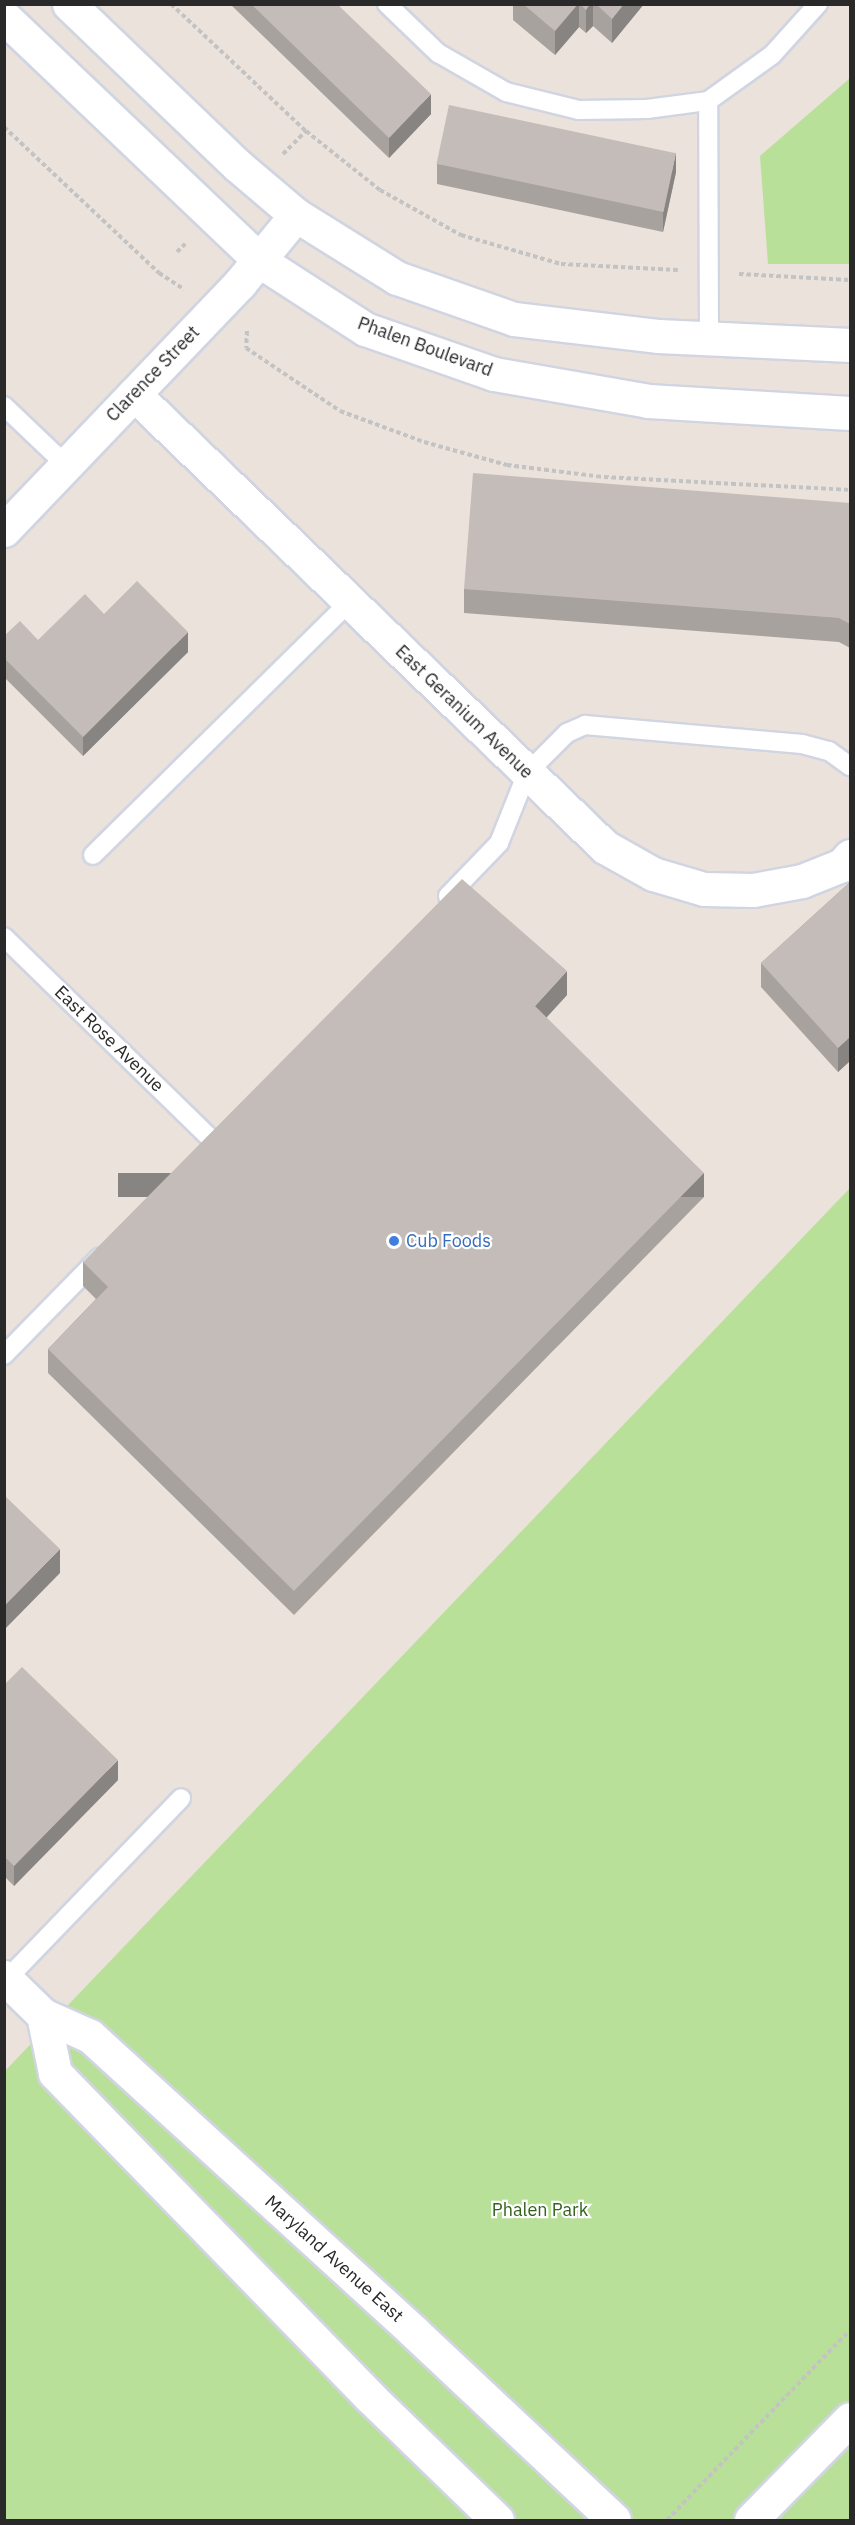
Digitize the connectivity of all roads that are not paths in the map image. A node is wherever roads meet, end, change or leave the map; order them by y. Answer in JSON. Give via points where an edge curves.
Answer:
{"nodes":[{"id":1,"x":69,"y":4,"type":"edge"},
{"id":2,"x":387,"y":4,"type":"edge"},
{"id":3,"x":818,"y":4,"type":"edge"},
{"id":4,"x":4,"y":17,"type":"edge"},
{"id":5,"x":708,"y":100,"type":"junction"},
{"id":6,"x":297,"y":215,"type":"junction"},
{"id":7,"x":260,"y":261,"type":"junction"},
{"id":8,"x":709,"y":338,"type":"junction"},
{"id":9,"x":850,"y":345,"type":"edge"},
{"id":10,"x":134,"y":394,"type":"junction"},
{"id":11,"x":4,"y":406,"type":"edge"},
{"id":12,"x":850,"y":413,"type":"edge"},
{"id":13,"x":66,"y":465,"type":"junction"},
{"id":14,"x":4,"y":530,"type":"edge"},
{"id":15,"x":350,"y":602,"type":"junction"},
{"id":16,"x":850,"y":766,"type":"edge"},
{"id":17,"x":527,"y":774,"type":"junction"},
{"id":18,"x":93,"y":855,"type":"dead end"},
{"id":19,"x":850,"y":856,"type":"edge"},
{"id":20,"x":435,"y":910,"type":"edge"},
{"id":21,"x":4,"y":937,"type":"edge"},
{"id":22,"x":229,"y":1124,"type":"edge"},
{"id":23,"x":213,"y":1141,"type":"junction"},
{"id":24,"x":197,"y":1157,"type":"edge"},
{"id":25,"x":112,"y":1244,"type":"edge"},
{"id":26,"x":4,"y":1354,"type":"edge"},
{"id":27,"x":181,"y":1798,"type":"dead end"},
{"id":28,"x":6,"y":1978,"type":"edge"},
{"id":29,"x":43,"y":2015,"type":"junction"},
{"id":30,"x":850,"y":2419,"type":"edge"},
{"id":31,"x":497,"y":2520,"type":"edge"},
{"id":32,"x":614,"y":2520,"type":"edge"},
{"id":33,"x":751,"y":2520,"type":"edge"}],
"edges":[{"from":1,"to":6,"type":"main road","via":[[237,165]]},
{"from":2,"to":5,"type":"lane","via":[[438,53],[506,92],[579,110],[647,109]]},
{"from":3,"to":5,"type":"lane","via":[[772,55]]},
{"from":4,"to":7,"type":"main road","name":"Phalen Boulevard"},
{"from":5,"to":8,"type":"lane"},
{"from":6,"to":7,"type":"main road","name":"Clarence Street"},
{"from":6,"to":8,"type":"main road","via":[[397,278],[514,319]]},
{"from":7,"to":10,"type":"main road","name":"Clarence Street"},
{"from":7,"to":12,"type":"main road","name":"Phalen Boulevard","via":[[365,329],[494,374],[648,401]]},
{"from":8,"to":9,"type":"main road"},
{"from":10,"to":13,"type":"main road","name":"Clarence Street"},
{"from":10,"to":15,"type":"main road","name":"East Geranium Avenue"},
{"from":11,"to":13,"type":"lane"},
{"from":13,"to":14,"type":"main road","name":"Clarence Street"},
{"from":15,"to":17,"type":"main road","name":"East Geranium Avenue"},
{"from":15,"to":18,"type":"lane"},
{"from":16,"to":17,"type":"lane","via":[[829,751],[802,744],[585,725],[567,733]]},
{"from":17,"to":19,"type":"main road","name":"East Geranium Avenue","via":[[605,847],[652,874],[704,889],[753,890],[802,881],[842,865]]},
{"from":17,"to":20,"type":"lane","via":[[499,843]]},
{"from":21,"to":23,"type":"lane","name":"East Rose Avenue"},
{"from":22,"to":23,"type":"lane"},
{"from":23,"to":24,"type":"lane"},
{"from":25,"to":26,"type":"lane"},
{"from":27,"to":28,"type":"lane"},
{"from":28,"to":29,"type":"main road","name":"Maryland Avenue East"},
{"from":29,"to":31,"type":"main road","via":[[55,2073],[370,2397]]},
{"from":29,"to":32,"type":"main road","name":"Maryland Avenue East","via":[[90,2036]]},
{"from":30,"to":33,"type":"main road"}]}
